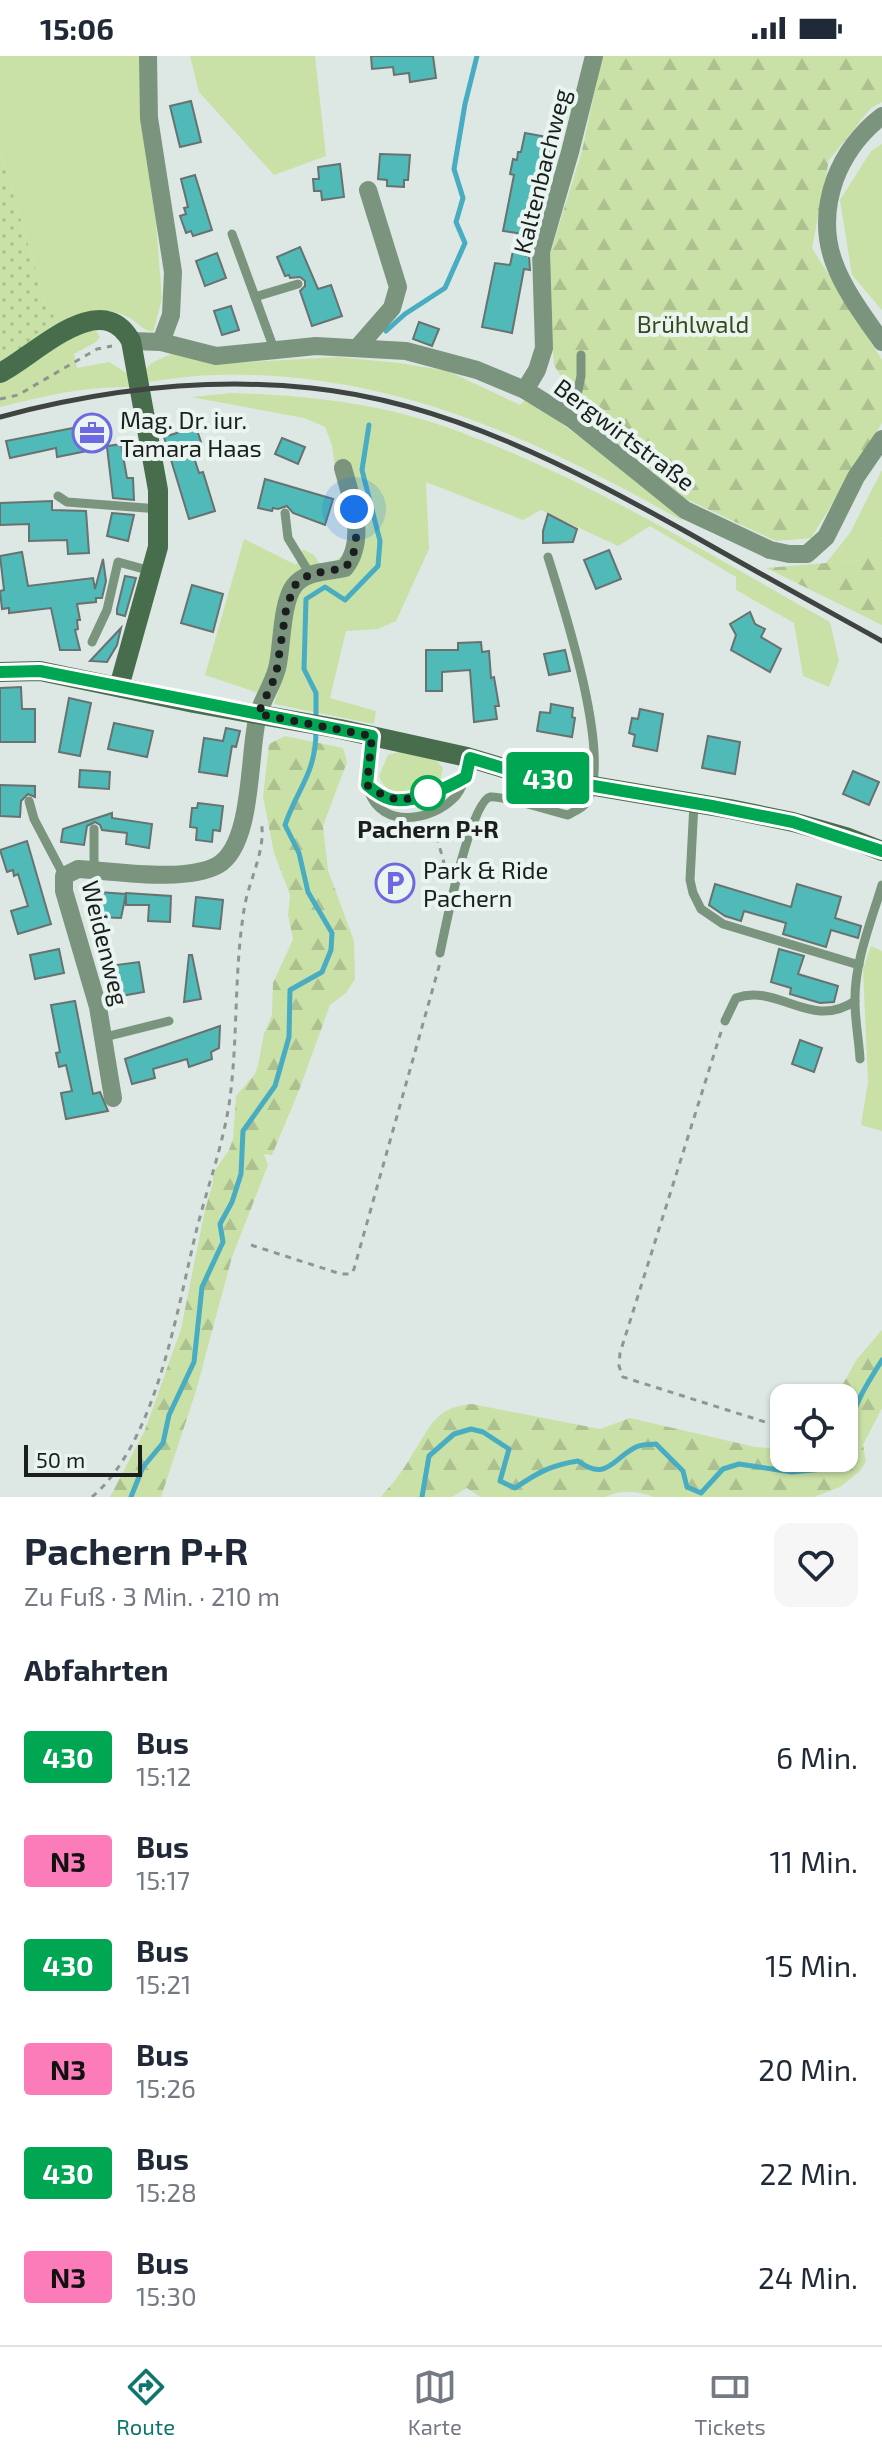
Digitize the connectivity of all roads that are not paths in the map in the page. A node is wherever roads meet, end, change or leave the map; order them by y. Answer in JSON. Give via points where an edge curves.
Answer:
{"nodes":[{"id":1,"x":148,"y":56,"type":"edge"},
{"id":2,"x":594,"y":56,"type":"edge"},
{"id":3,"x":882,"y":116,"type":"edge"},
{"id":4,"x":368,"y":190,"type":"dead end"},
{"id":5,"x":232,"y":234,"type":"dead end"},
{"id":6,"x":298,"y":284,"type":"dead end"},
{"id":7,"x":255,"y":297,"type":"junction"},
{"id":8,"x":131,"y":341,"type":"junction"},
{"id":9,"x":161,"y":342,"type":"junction"},
{"id":10,"x":882,"y":342,"type":"edge"},
{"id":11,"x":358,"y":347,"type":"junction"},
{"id":12,"x":274,"y":349,"type":"junction"},
{"id":13,"x":581,"y":355,"type":"dead end"},
{"id":14,"x":0,"y":373,"type":"edge"},
{"id":15,"x":525,"y":390,"type":"junction"},
{"id":16,"x":572,"y":419,"type":"junction"},
{"id":17,"x":882,"y":439,"type":"edge"},
{"id":18,"x":343,"y":468,"type":"dead end"},
{"id":19,"x":58,"y":496,"type":"dead end"},
{"id":20,"x":159,"y":509,"type":"junction"},
{"id":21,"x":285,"y":513,"type":"dead end"},
{"id":22,"x":548,"y":557,"type":"dead end"},
{"id":23,"x":151,"y":571,"type":"junction"},
{"id":24,"x":310,"y":574,"type":"junction"},
{"id":25,"x":92,"y":642,"type":"dead end"},
{"id":26,"x":0,"y":672,"type":"edge"},
{"id":27,"x":119,"y":687,"type":"junction"},
{"id":28,"x":258,"y":714,"type":"junction"},
{"id":29,"x":372,"y":736,"type":"junction"},
{"id":30,"x":468,"y":767,"type":"junction"},
{"id":31,"x":367,"y":785,"type":"junction"},
{"id":32,"x":593,"y":785,"type":"junction"},
{"id":33,"x":29,"y":801,"type":"dead end"},
{"id":34,"x":694,"y":803,"type":"junction"},
{"id":35,"x":94,"y":829,"type":"dead end"},
{"id":36,"x":882,"y":851,"type":"edge"},
{"id":37,"x":94,"y":870,"type":"junction"},
{"id":38,"x":64,"y":876,"type":"junction"},
{"id":39,"x":882,"y":885,"type":"edge"},
{"id":40,"x":440,"y":953,"type":"road end"},
{"id":41,"x":859,"y":965,"type":"junction"},
{"id":42,"x":855,"y":1001,"type":"junction"},
{"id":43,"x":169,"y":1021,"type":"dead end"},
{"id":44,"x":725,"y":1021,"type":"road end"},
{"id":45,"x":105,"y":1037,"type":"junction"},
{"id":46,"x":860,"y":1059,"type":"dead end"},
{"id":47,"x":113,"y":1098,"type":"dead end"}],
"edges":[{"from":1,"to":9,"type":"street","via":[[149,118],[173,272],[171,315]]},
{"from":2,"to":15,"type":"street","name":"Kaltenbachweg","via":[[541,252],[544,348]]},
{"from":3,"to":10,"type":"street","via":[[862,131],[841,163],[829,197],[826,234],[853,301]]},
{"from":4,"to":11,"type":"street","via":[[398,287],[392,308]]},
{"from":5,"to":7,"type":"lane"},
{"from":6,"to":7,"type":"lane"},
{"from":7,"to":12,"type":"lane"},
{"from":8,"to":9,"type":"street","name":"Bergwirtstraße"},
{"from":8,"to":14,"type":"main road","via":[[113,324],[90,320]]},
{"from":8,"to":20,"type":"main road"},
{"from":9,"to":12,"type":"street","name":"Bergwirtstraße","via":[[216,356]]},
{"from":11,"to":12,"type":"street","name":"Bergwirtstraße"},
{"from":11,"to":15,"type":"street","name":"Bergwirtstraße","via":[[406,351],[477,370]]},
{"from":13,"to":16,"type":"lane"},
{"from":15,"to":16,"type":"street","name":"Bergwirtstraße"},
{"from":16,"to":17,"type":"street","name":"Bergwirtstraße","via":[[685,510],[789,554],[807,554],[826,537]]},
{"from":18,"to":24,"type":"street","via":[[354,509],[355,556],[345,568]]},
{"from":19,"to":20,"type":"lane","via":[[67,502]]},
{"from":20,"to":23,"type":"main road"},
{"from":21,"to":24,"type":"lane","via":[[291,547]]},
{"from":22,"to":32,"type":"lane","via":[[592,717]]},
{"from":23,"to":25,"type":"lane","via":[[118,562],[107,610]]},
{"from":23,"to":27,"type":"main road"},
{"from":24,"to":28,"type":"street","name":"Weidenweg","via":[[294,586],[276,675]]},
{"from":26,"to":27,"type":"main road","via":[[40,671]]},
{"from":27,"to":28,"type":"main road"},
{"from":28,"to":29,"type":"main road"},
{"from":28,"to":37,"type":"street","name":"Weidenweg","via":[[236,846],[219,864],[190,875]]},
{"from":29,"to":30,"type":"main road"},
{"from":29,"to":31,"type":"lane"},
{"from":30,"to":31,"type":"lane","via":[[442,789],[406,800],[392,800]]},
{"from":30,"to":31,"type":"lane","via":[[456,797],[423,816],[403,818],[380,809]]},
{"from":30,"to":32,"type":"main road"},
{"from":32,"to":34,"type":"main road"},
{"from":32,"to":40,"type":"lane","via":[[584,804],[568,815],[494,797],[481,802]]},
{"from":33,"to":38,"type":"lane"},
{"from":34,"to":36,"type":"main road","via":[[793,822]]},
{"from":34,"to":41,"type":"lane","via":[[690,880],[701,909],[723,924]]},
{"from":35,"to":37,"type":"lane"},
{"from":37,"to":38,"type":"street","name":"Weidenweg","via":[[78,869]]},
{"from":38,"to":45,"type":"street","name":"Weidenweg"},
{"from":39,"to":41,"type":"lane"},
{"from":41,"to":42,"type":"lane"},
{"from":42,"to":44,"type":"lane","via":[[832,1012],[751,993],[736,998]]},
{"from":42,"to":46,"type":"lane"},
{"from":43,"to":45,"type":"lane"},
{"from":45,"to":47,"type":"street","name":"Weidenweg"}]}
